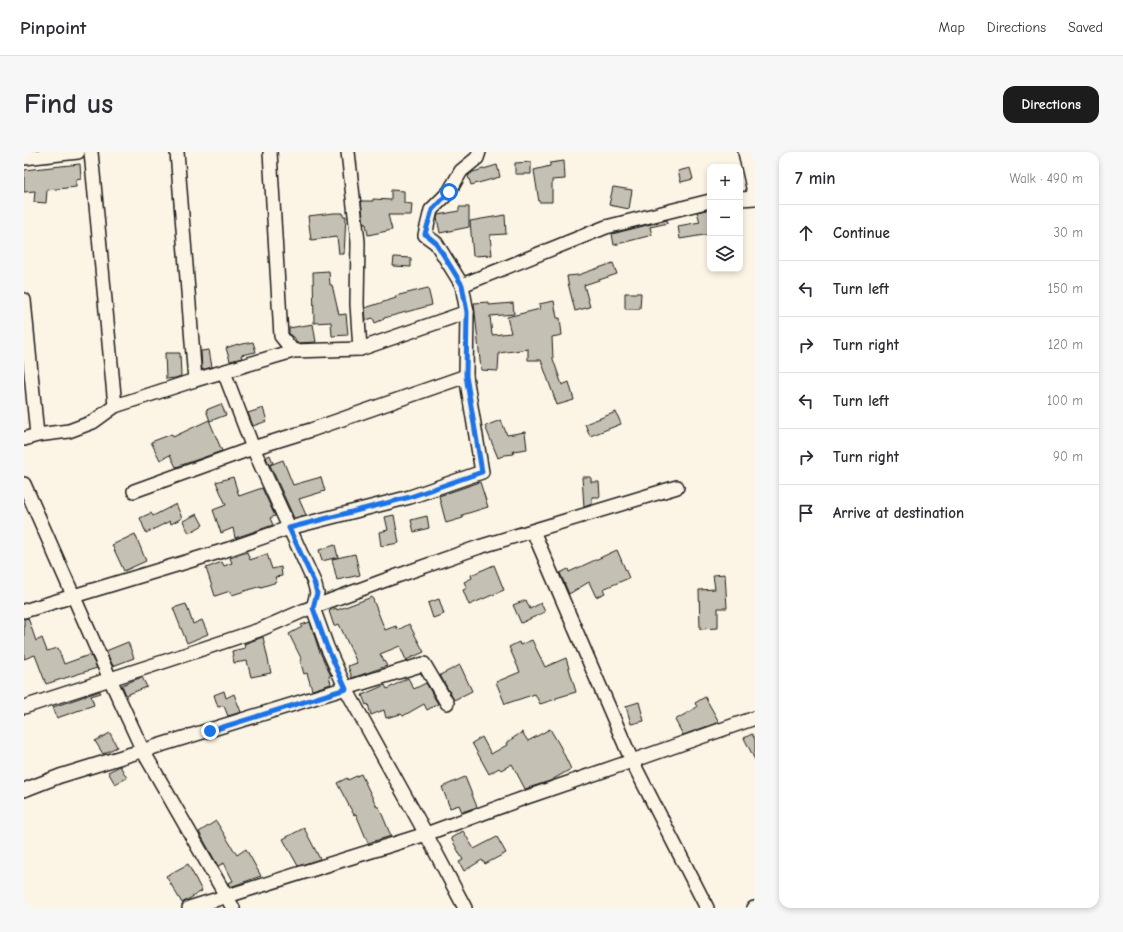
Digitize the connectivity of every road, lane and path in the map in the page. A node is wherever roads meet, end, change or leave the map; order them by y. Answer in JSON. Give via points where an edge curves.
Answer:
{"nodes":[{"id":1,"x":78,"y":152,"type":"edge"},
{"id":2,"x":91,"y":152,"type":"edge"},
{"id":3,"x":177,"y":152,"type":"edge"},
{"id":4,"x":270,"y":152,"type":"edge"},
{"id":5,"x":348,"y":152,"type":"edge"},
{"id":6,"x":479,"y":152,"type":"edge"},
{"id":7,"x":745,"y":152,"type":"edge"},
{"id":8,"x":24,"y":158,"type":"edge"},
{"id":9,"x":755,"y":198,"type":"edge"},
{"id":10,"x":743,"y":199,"type":"edge"},
{"id":11,"x":707,"y":202,"type":"edge"},
{"id":12,"x":462,"y":285,"type":"junction"},
{"id":13,"x":24,"y":300,"type":"edge"},
{"id":14,"x":467,"y":312,"type":"junction"},
{"id":15,"x":360,"y":349,"type":"junction"},
{"id":16,"x":293,"y":351,"type":"junction"},
{"id":17,"x":224,"y":372,"type":"junction"},
{"id":18,"x":466,"y":376,"type":"junction"},
{"id":19,"x":196,"y":380,"type":"junction"},
{"id":20,"x":115,"y":406,"type":"junction"},
{"id":21,"x":37,"y":435,"type":"junction"},
{"id":22,"x":24,"y":439,"type":"edge"},
{"id":23,"x":252,"y":448,"type":"junction"},
{"id":24,"x":24,"y":484,"type":"edge"},
{"id":25,"x":677,"y":487,"type":"dead end"},
{"id":26,"x":134,"y":491,"type":"dead end"},
{"id":27,"x":289,"y":528,"type":"junction"},
{"id":28,"x":533,"y":531,"type":"junction"},
{"id":29,"x":73,"y":596,"type":"junction"},
{"id":30,"x":313,"y":608,"type":"junction"},
{"id":31,"x":24,"y":611,"type":"edge"},
{"id":32,"x":110,"y":679,"type":"junction"},
{"id":33,"x":346,"y":689,"type":"junction"},
{"id":34,"x":447,"y":703,"type":"dead end"},
{"id":35,"x":24,"y":707,"type":"edge"},
{"id":36,"x":755,"y":718,"type":"edge"},
{"id":37,"x":143,"y":751,"type":"junction"},
{"id":38,"x":632,"y":761,"type":"junction"},
{"id":39,"x":24,"y":790,"type":"edge"},
{"id":40,"x":426,"y":834,"type":"junction"},
{"id":41,"x":226,"y":896,"type":"junction"},
{"id":42,"x":189,"y":908,"type":"edge"},
{"id":43,"x":233,"y":908,"type":"edge"},
{"id":44,"x":465,"y":908,"type":"edge"},
{"id":45,"x":707,"y":908,"type":"edge"}],
"edges":[{"from":1,"to":8,"type":"street"},
{"from":2,"to":20,"type":"street"},
{"from":3,"to":19,"type":"street"},
{"from":4,"to":16,"type":"street","via":[[281,336]]},
{"from":5,"to":15,"type":"street","via":[[358,242],[357,304]]},
{"from":6,"to":12,"type":"street","via":[[477,158],[461,171],[449,192],[432,210],[425,234],[436,243]]},
{"from":7,"to":9,"type":"street"},
{"from":9,"to":10,"type":"street"},
{"from":11,"to":12,"type":"street","via":[[606,227]]},
{"from":12,"to":14,"type":"street"},
{"from":13,"to":21,"type":"street"},
{"from":14,"to":15,"type":"street"},
{"from":14,"to":18,"type":"street"},
{"from":15,"to":16,"type":"street"},
{"from":16,"to":17,"type":"street"},
{"from":17,"to":19,"type":"street"},
{"from":17,"to":23,"type":"street"},
{"from":18,"to":23,"type":"street"},
{"from":18,"to":27,"type":"street","via":[[482,472],[410,497]]},
{"from":19,"to":20,"type":"street"},
{"from":20,"to":21,"type":"street","via":[[92,422],[69,431]]},
{"from":21,"to":22,"type":"street"},
{"from":23,"to":26,"type":"street"},
{"from":23,"to":27,"type":"street"},
{"from":24,"to":29,"type":"street"},
{"from":25,"to":28,"type":"street"},
{"from":27,"to":29,"type":"street","via":[[229,549]]},
{"from":27,"to":30,"type":"street","via":[[316,588]]},
{"from":28,"to":30,"type":"street","via":[[383,580]]},
{"from":28,"to":38,"type":"street"},
{"from":29,"to":31,"type":"street"},
{"from":29,"to":32,"type":"street"},
{"from":30,"to":32,"type":"street","via":[[259,630]]},
{"from":30,"to":33,"type":"street"},
{"from":32,"to":35,"type":"street"},
{"from":32,"to":37,"type":"street"},
{"from":33,"to":34,"type":"street","via":[[424,664]]},
{"from":33,"to":37,"type":"street"},
{"from":33,"to":40,"type":"street"},
{"from":36,"to":38,"type":"street"},
{"from":37,"to":39,"type":"street","via":[[60,776]]},
{"from":37,"to":41,"type":"street"},
{"from":38,"to":40,"type":"street"},
{"from":38,"to":45,"type":"street"},
{"from":40,"to":41,"type":"street"},
{"from":40,"to":44,"type":"street"},
{"from":41,"to":42,"type":"street"},
{"from":41,"to":43,"type":"street"}]}
